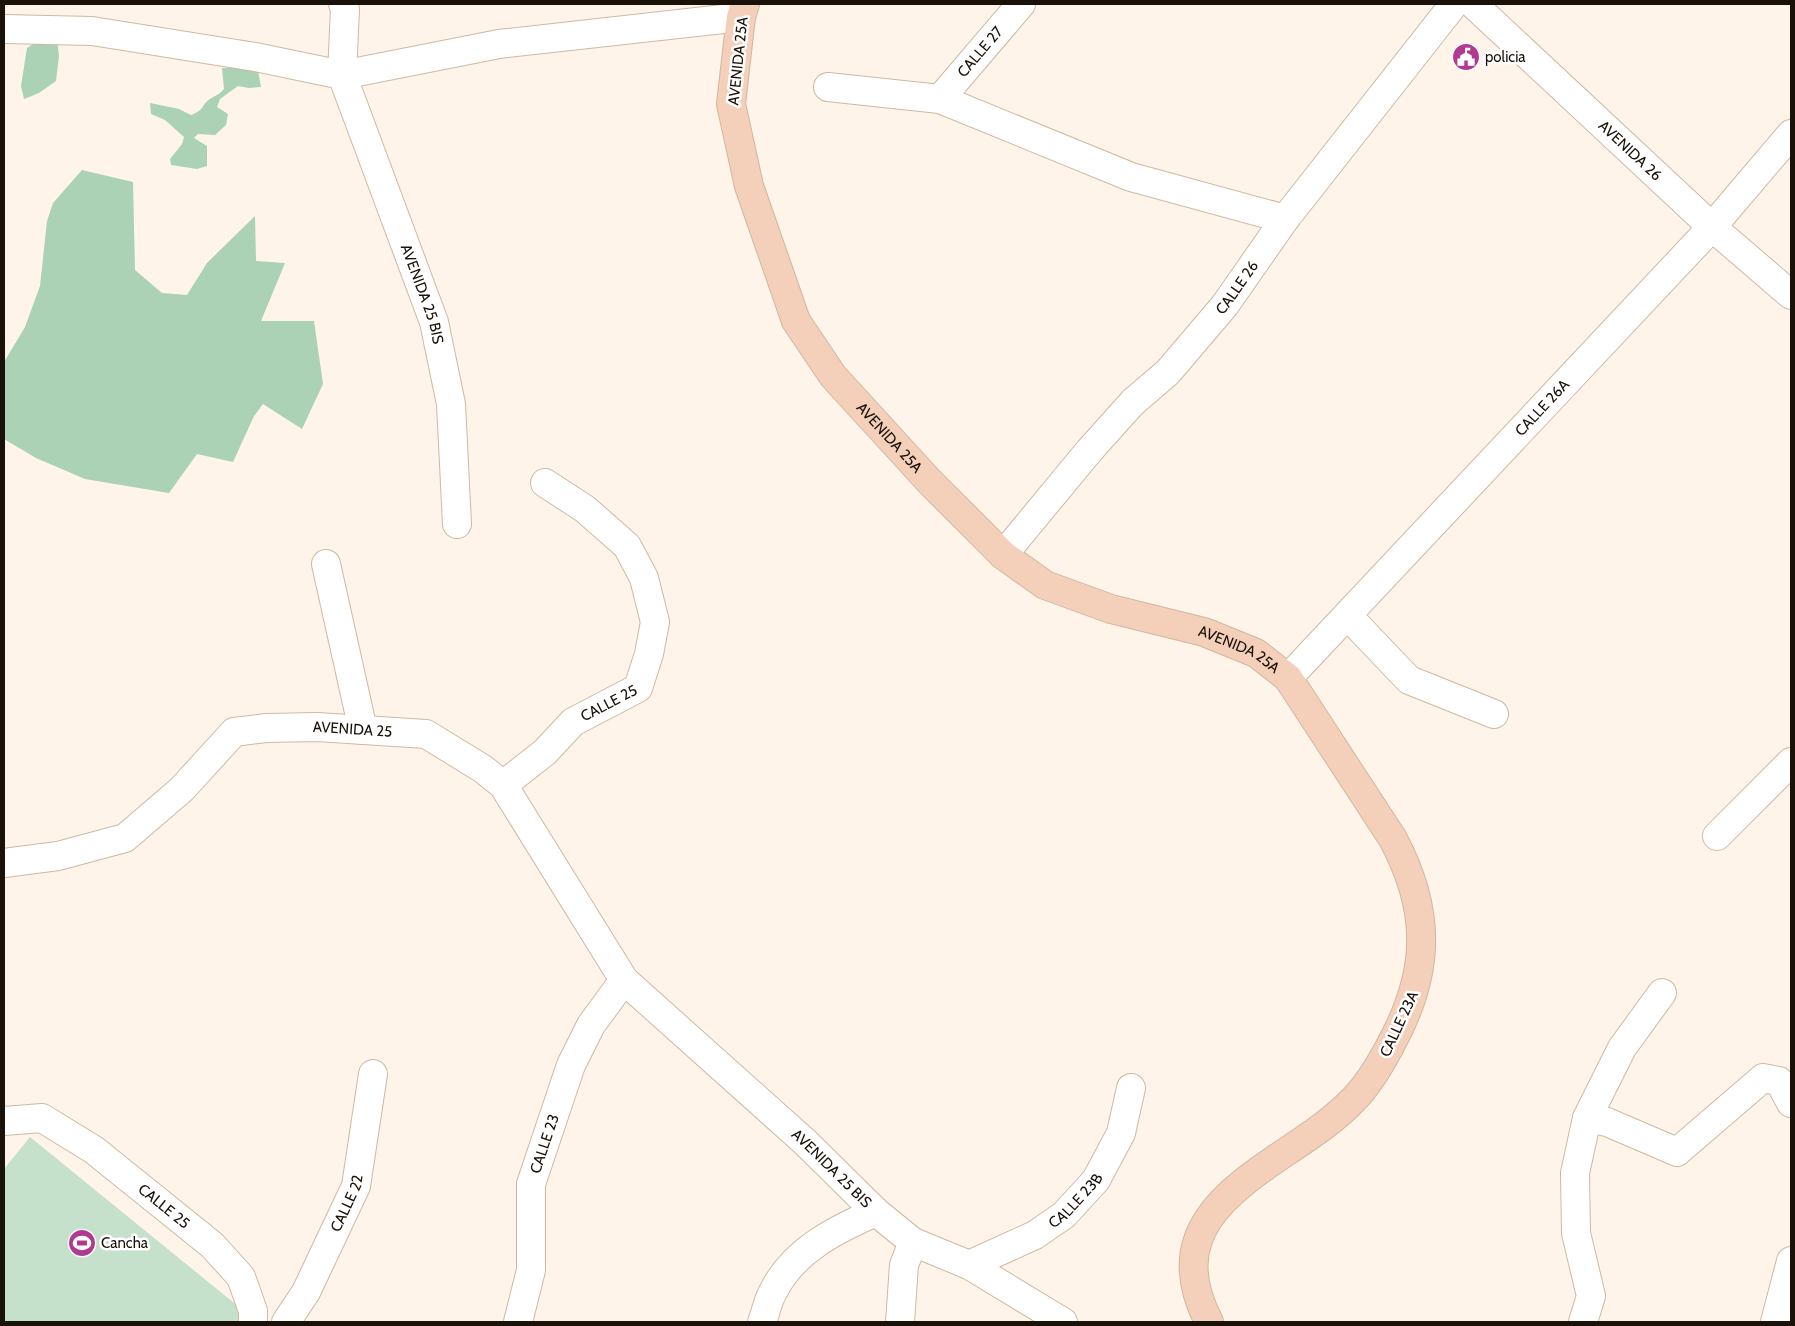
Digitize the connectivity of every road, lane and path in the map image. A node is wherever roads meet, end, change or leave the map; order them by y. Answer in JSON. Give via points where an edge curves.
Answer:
{"nodes":[{"id":1,"x":343,"y":4,"type":"edge"},
{"id":2,"x":1021,"y":4,"type":"edge"},
{"id":3,"x":1454,"y":4,"type":"edge"},
{"id":4,"x":1473,"y":4,"type":"edge"},
{"id":5,"x":743,"y":10,"type":"edge"},
{"id":6,"x":4,"y":29,"type":"edge"},
{"id":7,"x":342,"y":76,"type":"junction"},
{"id":8,"x":828,"y":86,"type":"dead end"},
{"id":9,"x":940,"y":99,"type":"junction"},
{"id":10,"x":1791,"y":134,"type":"edge"},
{"id":11,"x":1285,"y":219,"type":"junction"},
{"id":12,"x":1712,"y":227,"type":"junction"},
{"id":13,"x":1791,"y":295,"type":"edge"},
{"id":14,"x":545,"y":483,"type":"dead end"},
{"id":15,"x":457,"y":524,"type":"dead end"},
{"id":16,"x":1003,"y":555,"type":"junction"},
{"id":17,"x":326,"y":564,"type":"dead end"},
{"id":18,"x":1348,"y":616,"type":"junction"},
{"id":19,"x":1288,"y":678,"type":"junction"},
{"id":20,"x":1494,"y":714,"type":"dead end"},
{"id":21,"x":362,"y":730,"type":"junction"},
{"id":22,"x":1791,"y":762,"type":"edge"},
{"id":23,"x":503,"y":785,"type":"junction"},
{"id":24,"x":1717,"y":836,"type":"dead end"},
{"id":25,"x":4,"y":863,"type":"edge"},
{"id":26,"x":624,"y":980,"type":"junction"},
{"id":27,"x":1662,"y":993,"type":"dead end"},
{"id":28,"x":373,"y":1074,"type":"dead end"},
{"id":29,"x":1131,"y":1088,"type":"dead end"},
{"id":30,"x":1791,"y":1103,"type":"edge"},
{"id":31,"x":1587,"y":1118,"type":"junction"},
{"id":32,"x":4,"y":1121,"type":"edge"},
{"id":33,"x":876,"y":1212,"type":"junction"},
{"id":34,"x":913,"y":1242,"type":"junction"},
{"id":35,"x":1791,"y":1262,"type":"edge"},
{"id":36,"x":969,"y":1265,"type":"junction"},
{"id":37,"x":253,"y":1322,"type":"edge"},
{"id":38,"x":286,"y":1322,"type":"edge"},
{"id":39,"x":518,"y":1322,"type":"edge"},
{"id":40,"x":762,"y":1322,"type":"edge"},
{"id":41,"x":900,"y":1322,"type":"edge"},
{"id":42,"x":1063,"y":1322,"type":"edge"},
{"id":43,"x":1209,"y":1322,"type":"edge"},
{"id":44,"x":1583,"y":1322,"type":"edge"},
{"id":45,"x":1775,"y":1322,"type":"edge"}],
"edges":[{"from":1,"to":7,"type":"street"},
{"from":2,"to":9,"type":"street","name":"CALLE 27"},
{"from":3,"to":11,"type":"street","name":"CALLE 26"},
{"from":4,"to":12,"type":"street","name":"AVENIDA 26"},
{"from":5,"to":7,"type":"street","via":[[499,44]]},
{"from":5,"to":16,"type":"main road","name":"AVENIDA 25A","via":[[731,104],[749,186],[796,321],[833,376],[929,481]]},
{"from":6,"to":7,"type":"street","via":[[92,31],[255,57]]},
{"from":7,"to":15,"type":"street","name":"AVENIDA 25 BIS","via":[[434,322],[451,404]]},
{"from":8,"to":9,"type":"street"},
{"from":9,"to":11,"type":"street","via":[[1131,177]]},
{"from":10,"to":12,"type":"street","name":"CALLE 26A"},
{"from":11,"to":16,"type":"street","name":"CALLE 26","via":[[1225,304],[1168,372],[1133,402]]},
{"from":12,"to":13,"type":"street","name":"AVENIDA 26"},
{"from":12,"to":18,"type":"street","name":"CALLE 26A"},
{"from":14,"to":23,"type":"street","name":"CALLE 25","via":[[585,509],[627,546],[644,578],[655,622],[638,688],[574,722],[545,752]]},
{"from":16,"to":19,"type":"main road","name":"AVENIDA 25A","via":[[1045,585],[1112,608],[1204,632],[1256,653]]},
{"from":17,"to":21,"type":"street"},
{"from":18,"to":19,"type":"street","name":"CALLE 26A"},
{"from":18,"to":20,"type":"street","via":[[1409,680]]},
{"from":19,"to":43,"type":"main road","name":"CALLE 23A","via":[[1384,823],[1408,867],[1419,902],[1422,945],[1416,988],[1399,1030],[1374,1075],[1354,1100],[1231,1192],[1207,1219],[1196,1248],[1195,1282]]},
{"from":21,"to":23,"type":"street","name":"AVENIDA 25","via":[[426,734]]},
{"from":21,"to":25,"type":"street","name":"AVENIDA 25","via":[[266,728],[234,732],[182,789],[125,838],[58,856]]},
{"from":22,"to":24,"type":"street"},
{"from":23,"to":26,"type":"street","name":"AVENIDA 25"},
{"from":26,"to":33,"type":"street","name":"AVENIDA 25 BIS","via":[[805,1142]]},
{"from":26,"to":39,"type":"street","name":"CALLE 23","via":[[591,1025],[571,1065],[531,1184],[530,1270]]},
{"from":27,"to":31,"type":"street","via":[[1622,1048]]},
{"from":28,"to":38,"type":"street","name":"CALLE 22","via":[[356,1186],[306,1292]]},
{"from":29,"to":36,"type":"street","name":"CALLE 23B","via":[[1121,1133],[1096,1180],[1064,1215],[1035,1235]]},
{"from":30,"to":31,"type":"street","via":[[1779,1081],[1762,1078],[1677,1152],[1606,1122]]},
{"from":31,"to":44,"type":"street","via":[[1575,1173],[1576,1233],[1591,1296]]},
{"from":32,"to":37,"type":"street","name":"CALLE 25","via":[[42,1118],[94,1150],[212,1245],[241,1277],[253,1311]]},
{"from":33,"to":34,"type":"street","name":"AVENIDA 25 BIS"},
{"from":33,"to":40,"type":"street","via":[[838,1229],[793,1262],[773,1290]]},
{"from":34,"to":36,"type":"street","name":"AVENIDA 25 BIS"},
{"from":34,"to":41,"type":"street","via":[[904,1265]]},
{"from":35,"to":45,"type":"street"},
{"from":36,"to":42,"type":"street","name":"AVENIDA 25 BIS"}]}
